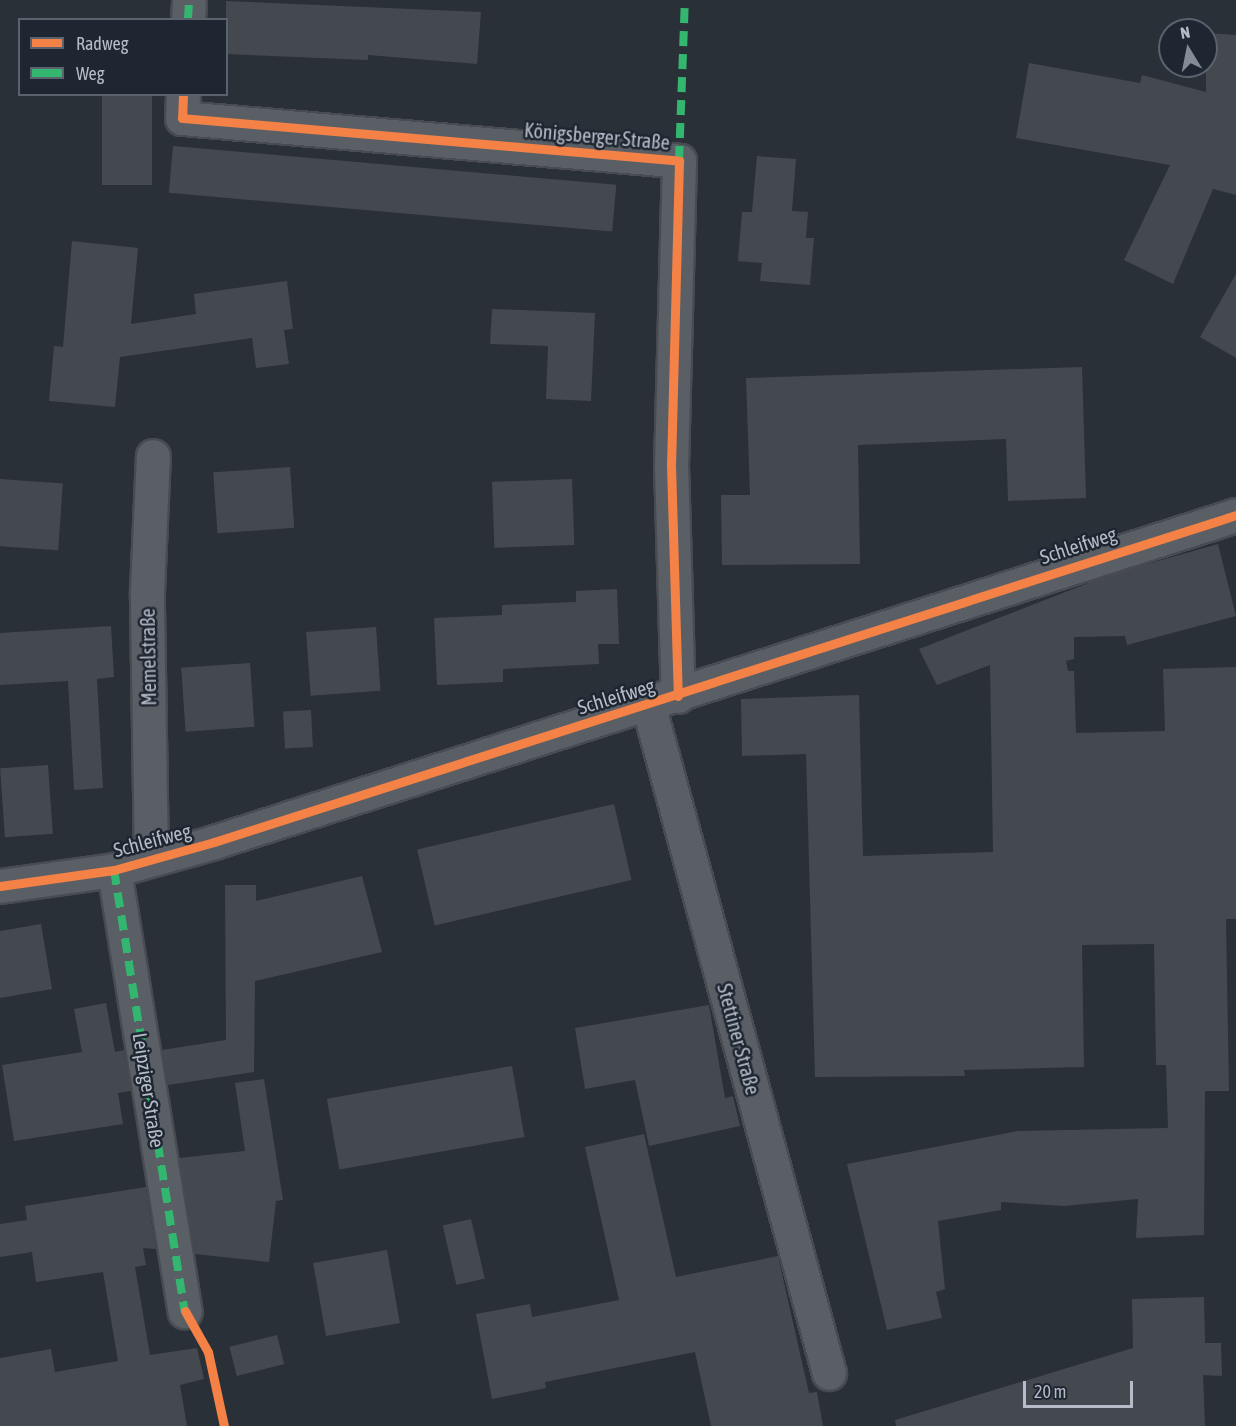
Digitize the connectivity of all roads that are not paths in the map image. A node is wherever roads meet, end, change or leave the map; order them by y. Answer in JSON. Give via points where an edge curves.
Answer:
{"nodes":[{"id":1,"x":189,"y":0,"type":"edge"},
{"id":2,"x":188,"y":18,"type":"edge"},
{"id":3,"x":183,"y":96,"type":"edge"},
{"id":4,"x":153,"y":456,"type":"dead end"},
{"id":5,"x":1236,"y":515,"type":"edge"},
{"id":6,"x":663,"y":700,"type":"junction"},
{"id":7,"x":151,"y":859,"type":"junction"},
{"id":8,"x":114,"y":870,"type":"junction"},
{"id":9,"x":0,"y":886,"type":"edge"},
{"id":10,"x":185,"y":1311,"type":"dead end"},
{"id":11,"x":829,"y":1373,"type":"dead end"}],
"edges":[{"from":1,"to":2,"type":"street"},
{"from":3,"to":6,"type":"street","name":"Königsberger Straße","via":[[182,118],[679,160]]},
{"from":4,"to":7,"type":"street","name":"Memelstraße","via":[[147,591]]},
{"from":5,"to":6,"type":"street","name":"Schleifweg"},
{"from":6,"to":7,"type":"street","name":"Schleifweg"},
{"from":6,"to":11,"type":"street","name":"Stettiner Straße"},
{"from":7,"to":8,"type":"street","name":"Schleifweg"},
{"from":8,"to":9,"type":"street","name":"Schleifweg"},
{"from":8,"to":10,"type":"street","name":"Leipziger Straße"}]}
